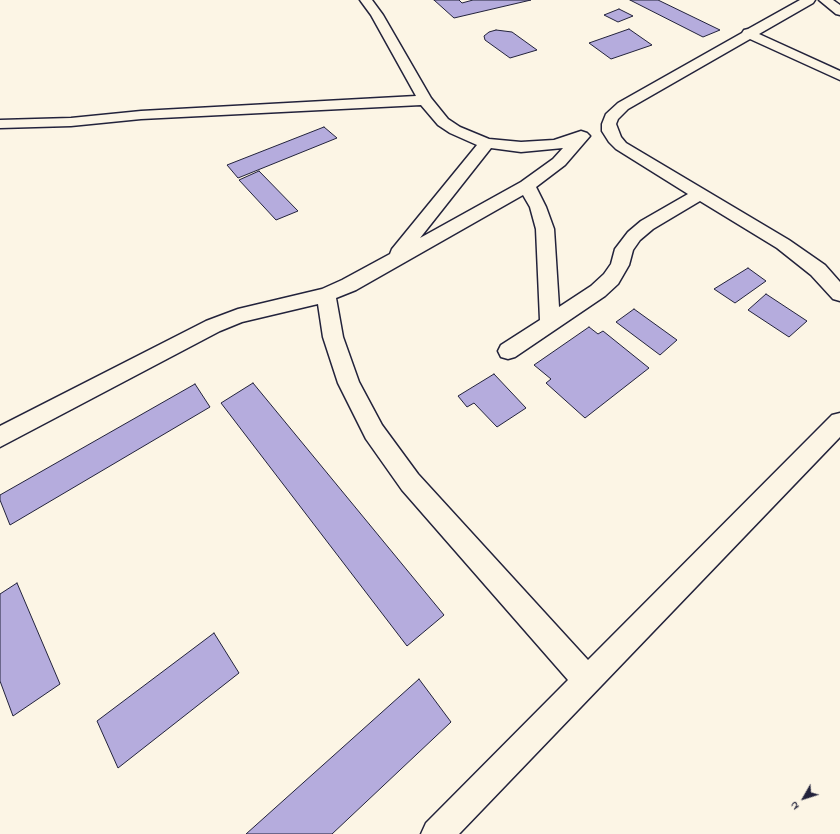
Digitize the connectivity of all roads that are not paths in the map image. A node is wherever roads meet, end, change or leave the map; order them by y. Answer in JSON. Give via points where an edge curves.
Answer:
{"nodes":[{"id":1,"x":366,"y":0,"type":"edge"},
{"id":2,"x":809,"y":0,"type":"edge"},
{"id":3,"x":825,"y":0,"type":"edge"},
{"id":4,"x":840,"y":11,"type":"edge"},
{"id":5,"x":748,"y":33,"type":"junction"},
{"id":6,"x":840,"y":76,"type":"edge"},
{"id":7,"x":425,"y":100,"type":"junction"},
{"id":8,"x":0,"y":124,"type":"edge"},
{"id":9,"x":609,"y":124,"type":"junction"},
{"id":10,"x":581,"y":136,"type":"junction"},
{"id":11,"x":487,"y":143,"type":"junction"},
{"id":12,"x":527,"y":186,"type":"junction"},
{"id":13,"x":699,"y":194,"type":"junction"},
{"id":14,"x":391,"y":262,"type":"junction"},
{"id":15,"x":840,"y":294,"type":"edge"},
{"id":16,"x":326,"y":295,"type":"junction"},
{"id":17,"x":550,"y":322,"type":"junction"},
{"id":18,"x":508,"y":351,"type":"dead end"},
{"id":19,"x":840,"y":422,"type":"edge"},
{"id":20,"x":0,"y":437,"type":"edge"},
{"id":21,"x":587,"y":681,"type":"junction"},
{"id":22,"x":450,"y":829,"type":"edge"}],
"edges":[{"from":1,"to":7,"type":"street"},
{"from":2,"to":5,"type":"street"},
{"from":3,"to":4,"type":"street"},
{"from":5,"to":6,"type":"street"},
{"from":5,"to":9,"type":"street","via":[[623,106],[611,117]]},
{"from":7,"to":8,"type":"street","via":[[148,114],[71,122]]},
{"from":7,"to":11,"type":"street","via":[[443,122],[455,130]]},
{"from":9,"to":10,"type":"street"},
{"from":9,"to":13,"type":"street","via":[[614,139],[621,146]]},
{"from":10,"to":11,"type":"street","via":[[568,142],[538,147]]},
{"from":10,"to":12,"type":"street","via":[[559,162]]},
{"from":11,"to":14,"type":"street"},
{"from":12,"to":14,"type":"street"},
{"from":12,"to":17,"type":"street","via":[[538,207],[545,229]]},
{"from":13,"to":15,"type":"street","via":[[801,256]]},
{"from":13,"to":17,"type":"street","via":[[647,225],[634,236],[624,249],[620,265],[611,278],[598,290]]},
{"from":14,"to":16,"type":"street"},
{"from":16,"to":20,"type":"street","via":[[238,316],[213,326]]},
{"from":16,"to":21,"type":"street","via":[[333,337],[349,383],[374,432],[410,482]]},
{"from":17,"to":18,"type":"street"},
{"from":19,"to":21,"type":"street"},
{"from":21,"to":22,"type":"street"}]}
